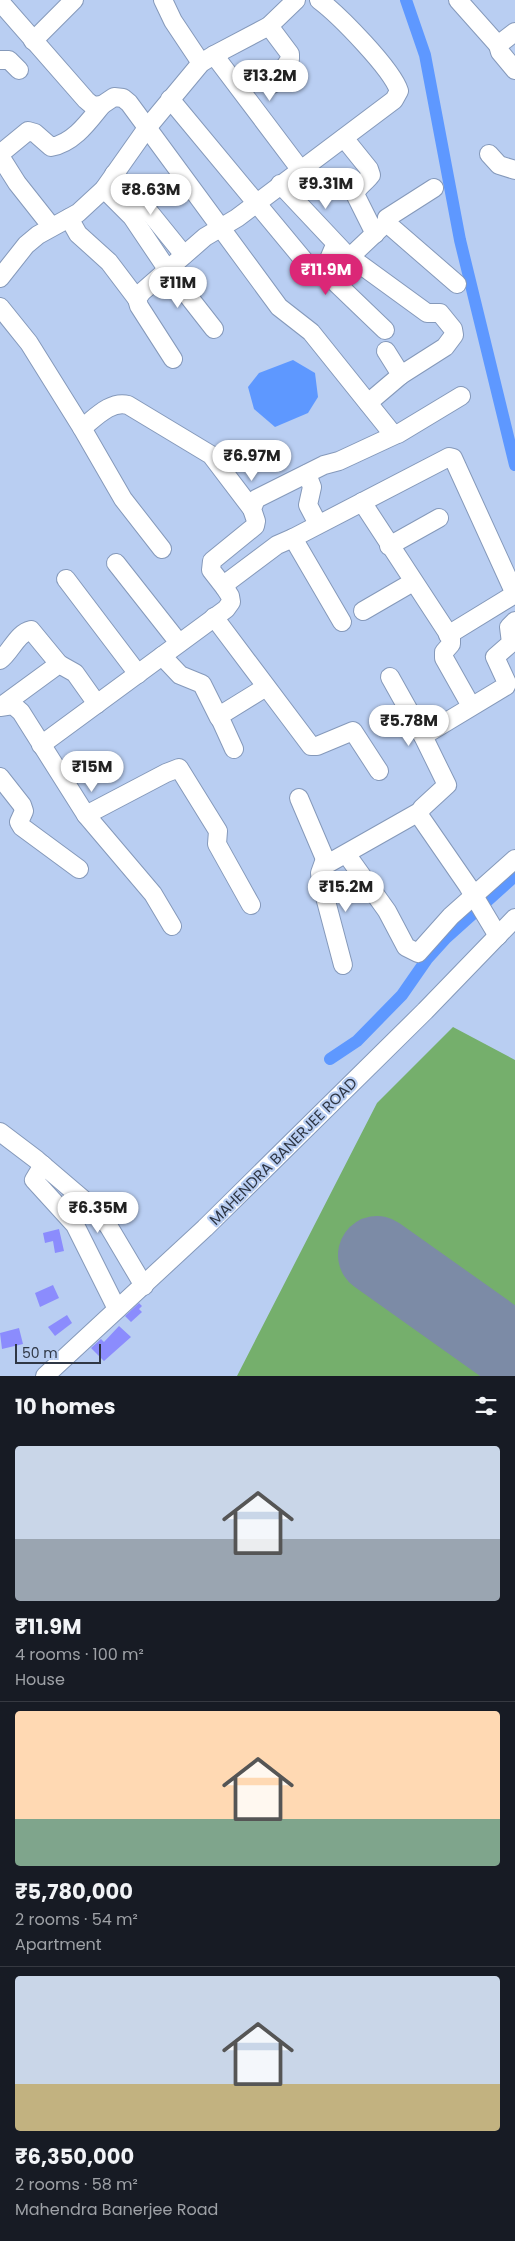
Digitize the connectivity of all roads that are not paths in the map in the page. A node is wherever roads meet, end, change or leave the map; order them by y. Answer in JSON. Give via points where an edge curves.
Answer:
{"nodes":[{"id":1,"x":74,"y":0,"type":"edge"},
{"id":2,"x":163,"y":0,"type":"edge"},
{"id":3,"x":296,"y":0,"type":"edge"},
{"id":4,"x":458,"y":0,"type":"edge"},
{"id":5,"x":1,"y":3,"type":"edge"},
{"id":6,"x":330,"y":3,"type":"edge"},
{"id":7,"x":269,"y":26,"type":"junction"},
{"id":8,"x":515,"y":32,"type":"edge"},
{"id":9,"x":33,"y":40,"type":"junction"},
{"id":10,"x":498,"y":46,"type":"junction"},
{"id":11,"x":207,"y":59,"type":"junction"},
{"id":12,"x":0,"y":60,"type":"edge"},
{"id":13,"x":19,"y":70,"type":"dead end"},
{"id":14,"x":515,"y":70,"type":"edge"},
{"id":15,"x":273,"y":84,"type":"dead end"},
{"id":16,"x":170,"y":99,"type":"junction"},
{"id":17,"x":102,"y":105,"type":"junction"},
{"id":18,"x":147,"y":128,"type":"junction"},
{"id":19,"x":344,"y":138,"type":"junction"},
{"id":20,"x":489,"y":154,"type":"dead end"},
{"id":21,"x":2,"y":164,"type":"edge"},
{"id":22,"x":300,"y":169,"type":"junction"},
{"id":23,"x":515,"y":170,"type":"edge"},
{"id":24,"x":114,"y":174,"type":"junction"},
{"id":25,"x":280,"y":184,"type":"junction"},
{"id":26,"x":434,"y":188,"type":"dead end"},
{"id":27,"x":104,"y":189,"type":"junction"},
{"id":28,"x":257,"y":202,"type":"junction"},
{"id":29,"x":69,"y":218,"type":"junction"},
{"id":30,"x":388,"y":221,"type":"junction"},
{"id":31,"x":51,"y":226,"type":"junction"},
{"id":32,"x":219,"y":227,"type":"junction"},
{"id":33,"x":375,"y":234,"type":"junction"},
{"id":34,"x":335,"y":245,"type":"junction"},
{"id":35,"x":184,"y":255,"type":"junction"},
{"id":36,"x":350,"y":257,"type":"junction"},
{"id":37,"x":307,"y":264,"type":"dead end"},
{"id":38,"x":167,"y":269,"type":"junction"},
{"id":39,"x":0,"y":278,"type":"edge"},
{"id":40,"x":457,"y":284,"type":"dead end"},
{"id":41,"x":137,"y":299,"type":"junction"},
{"id":42,"x":0,"y":307,"type":"edge"},
{"id":43,"x":214,"y":330,"type":"dead end"},
{"id":44,"x":385,"y":330,"type":"dead end"},
{"id":45,"x":386,"y":352,"type":"dead end"},
{"id":46,"x":173,"y":358,"type":"dead end"},
{"id":47,"x":402,"y":375,"type":"junction"},
{"id":48,"x":460,"y":396,"type":"dead end"},
{"id":49,"x":368,"y":403,"type":"junction"},
{"id":50,"x":82,"y":428,"type":"junction"},
{"id":51,"x":395,"y":435,"type":"junction"},
{"id":52,"x":306,"y":474,"type":"junction"},
{"id":53,"x":362,"y":502,"type":"junction"},
{"id":54,"x":254,"y":515,"type":"junction"},
{"id":55,"x":439,"y":518,"type":"dead end"},
{"id":56,"x":318,"y":524,"type":"junction"},
{"id":57,"x":293,"y":538,"type":"junction"},
{"id":58,"x":277,"y":545,"type":"junction"},
{"id":59,"x":389,"y":546,"type":"junction"},
{"id":60,"x":162,"y":549,"type":"dead end"},
{"id":61,"x":116,"y":563,"type":"dead end"},
{"id":62,"x":66,"y":579,"type":"dead end"},
{"id":63,"x":413,"y":582,"type":"junction"},
{"id":64,"x":225,"y":588,"type":"junction"},
{"id":65,"x":515,"y":594,"type":"edge"},
{"id":66,"x":363,"y":611,"type":"dead end"},
{"id":67,"x":214,"y":617,"type":"junction"},
{"id":68,"x":515,"y":620,"type":"edge"},
{"id":69,"x":342,"y":622,"type":"dead end"},
{"id":70,"x":448,"y":635,"type":"junction"},
{"id":71,"x":178,"y":644,"type":"junction"},
{"id":72,"x":162,"y":656,"type":"junction"},
{"id":73,"x":0,"y":660,"type":"edge"},
{"id":74,"x":59,"y":664,"type":"junction"},
{"id":75,"x":138,"y":674,"type":"junction"},
{"id":76,"x":390,"y":677,"type":"dead end"},
{"id":77,"x":266,"y":687,"type":"junction"},
{"id":78,"x":97,"y":704,"type":"junction"},
{"id":79,"x":2,"y":706,"type":"edge"},
{"id":80,"x":471,"y":706,"type":"junction"},
{"id":81,"x":219,"y":718,"type":"junction"},
{"id":82,"x":423,"y":736,"type":"junction"},
{"id":83,"x":41,"y":745,"type":"junction"},
{"id":84,"x":234,"y":749,"type":"dead end"},
{"id":85,"x":379,"y":771,"type":"dead end"},
{"id":86,"x":0,"y":777,"type":"edge"},
{"id":87,"x":299,"y":798,"type":"dead end"},
{"id":88,"x":419,"y":812,"type":"junction"},
{"id":89,"x":86,"y":815,"type":"junction"},
{"id":90,"x":347,"y":855,"type":"junction"},
{"id":91,"x":325,"y":859,"type":"junction"},
{"id":92,"x":515,"y":860,"type":"edge"},
{"id":93,"x":79,"y":869,"type":"dead end"},
{"id":94,"x":478,"y":903,"type":"junction"},
{"id":95,"x":250,"y":905,"type":"dead end"},
{"id":96,"x":515,"y":918,"type":"edge"},
{"id":97,"x":172,"y":926,"type":"dead end"},
{"id":98,"x":498,"y":936,"type":"junction"},
{"id":99,"x":343,"y":965,"type":"dead end"},
{"id":100,"x":2,"y":1136,"type":"edge"},
{"id":101,"x":43,"y":1165,"type":"junction"},
{"id":102,"x":144,"y":1286,"type":"junction"},
{"id":103,"x":117,"y":1309,"type":"junction"},
{"id":104,"x":44,"y":1376,"type":"edge"}],
"edges":[{"from":1,"to":9,"type":"street"},
{"from":2,"to":11,"type":"street","via":[[173,21]]},
{"from":3,"to":7,"type":"street"},
{"from":4,"to":10,"type":"street"},
{"from":5,"to":9,"type":"street"},
{"from":6,"to":19,"type":"street","via":[[396,81],[399,91],[394,100]]},
{"from":7,"to":11,"type":"street"},
{"from":7,"to":15,"type":"street","via":[[290,54],[290,60]]},
{"from":8,"to":10,"type":"street"},
{"from":9,"to":17,"type":"street","via":[[86,100],[93,106]]},
{"from":10,"to":14,"type":"street"},
{"from":11,"to":16,"type":"street"},
{"from":11,"to":22,"type":"street"},
{"from":12,"to":13,"type":"street","via":[[9,60]]},
{"from":16,"to":18,"type":"street"},
{"from":16,"to":28,"type":"street"},
{"from":17,"to":18,"type":"street","via":[[114,97],[123,98]]},
{"from":17,"to":21,"type":"street","via":[[87,124],[60,145],[52,146],[28,131]]},
{"from":18,"to":24,"type":"street"},
{"from":18,"to":32,"type":"street"},
{"from":19,"to":22,"type":"street"},
{"from":19,"to":33,"type":"street","via":[[369,169],[368,180],[355,194]]},
{"from":20,"to":23,"type":"street","via":[[499,165]]},
{"from":21,"to":31,"type":"street"},
{"from":22,"to":25,"type":"street"},
{"from":24,"to":27,"type":"street"},
{"from":24,"to":35,"type":"street"},
{"from":25,"to":28,"type":"street"},
{"from":25,"to":34,"type":"street"},
{"from":26,"to":30,"type":"street","via":[[394,212]]},
{"from":27,"to":29,"type":"street","via":[[89,205]]},
{"from":27,"to":38,"type":"street","via":[[132,217]]},
{"from":28,"to":32,"type":"street"},
{"from":28,"to":37,"type":"street"},
{"from":29,"to":31,"type":"street"},
{"from":29,"to":41,"type":"street","via":[[83,240],[109,262]]},
{"from":30,"to":33,"type":"street"},
{"from":30,"to":40,"type":"street"},
{"from":31,"to":39,"type":"street","via":[[26,245]]},
{"from":32,"to":35,"type":"street"},
{"from":32,"to":49,"type":"street","via":[[280,307],[311,332]]},
{"from":33,"to":36,"type":"street"},
{"from":34,"to":36,"type":"street"},
{"from":34,"to":44,"type":"street","via":[[329,259],[339,268],[335,282]]},
{"from":35,"to":38,"type":"street"},
{"from":36,"to":47,"type":"street","via":[[426,313],[440,314],[453,329],[454,335],[445,347]]},
{"from":38,"to":41,"type":"street"},
{"from":38,"to":43,"type":"street"},
{"from":41,"to":46,"type":"street"},
{"from":42,"to":50,"type":"street","via":[[29,343]]},
{"from":45,"to":47,"type":"street"},
{"from":47,"to":49,"type":"street"},
{"from":48,"to":51,"type":"street"},
{"from":49,"to":51,"type":"street"},
{"from":50,"to":54,"type":"street","via":[[113,404],[128,404],[211,455]]},
{"from":50,"to":60,"type":"street","via":[[123,499]]},
{"from":51,"to":52,"type":"street"},
{"from":52,"to":54,"type":"street","via":[[256,499]]},
{"from":52,"to":56,"type":"street","via":[[312,487],[308,505]]},
{"from":53,"to":56,"type":"street"},
{"from":53,"to":59,"type":"street"},
{"from":53,"to":65,"type":"street","via":[[451,456]]},
{"from":54,"to":58,"type":"street"},
{"from":54,"to":64,"type":"street","via":[[255,526],[251,531],[212,561],[211,570]]},
{"from":55,"to":59,"type":"street"},
{"from":56,"to":57,"type":"street"},
{"from":57,"to":58,"type":"street"},
{"from":57,"to":69,"type":"street"},
{"from":58,"to":64,"type":"street","via":[[229,581]]},
{"from":59,"to":63,"type":"street"},
{"from":61,"to":71,"type":"street"},
{"from":62,"to":75,"type":"street"},
{"from":63,"to":66,"type":"street"},
{"from":63,"to":70,"type":"street"},
{"from":64,"to":67,"type":"street","via":[[231,602]]},
{"from":65,"to":70,"type":"street"},
{"from":67,"to":71,"type":"street"},
{"from":67,"to":77,"type":"street"},
{"from":68,"to":80,"type":"street","via":[[509,627],[511,643],[495,657],[506,686]]},
{"from":70,"to":80,"type":"street","via":[[452,641],[444,652],[444,658]]},
{"from":71,"to":72,"type":"street"},
{"from":72,"to":75,"type":"street"},
{"from":72,"to":81,"type":"street","via":[[180,675],[202,684]]},
{"from":73,"to":74,"type":"street","via":[[20,636],[31,630]]},
{"from":74,"to":78,"type":"street","via":[[75,673]]},
{"from":74,"to":79,"type":"street"},
{"from":75,"to":78,"type":"street"},
{"from":76,"to":82,"type":"street"},
{"from":77,"to":81,"type":"street"},
{"from":77,"to":85,"type":"street","via":[[311,746],[353,731]]},
{"from":78,"to":83,"type":"street"},
{"from":79,"to":83,"type":"street","via":[[13,705],[21,712]]},
{"from":80,"to":82,"type":"street"},
{"from":81,"to":84,"type":"street"},
{"from":82,"to":88,"type":"street","via":[[447,785]]},
{"from":83,"to":89,"type":"street"},
{"from":86,"to":93,"type":"street","via":[[22,805],[24,811],[19,822],[22,827]]},
{"from":87,"to":91,"type":"street"},
{"from":88,"to":90,"type":"street"},
{"from":88,"to":94,"type":"street"},
{"from":89,"to":95,"type":"street","via":[[179,768],[218,831],[217,844]]},
{"from":89,"to":97,"type":"street","via":[[153,894]]},
{"from":90,"to":91,"type":"street","via":[[329,864]]},
{"from":90,"to":94,"type":"street","via":[[387,911],[406,947],[416,953],[452,916]]},
{"from":91,"to":99,"type":"street","via":[[320,873],[321,882]]},
{"from":92,"to":94,"type":"street"},
{"from":94,"to":98,"type":"street"},
{"from":96,"to":98,"type":"street","name":"MAHENDRA BANERJEE ROAD"},
{"from":98,"to":102,"type":"street","name":"MAHENDRA BANERJEE ROAD"},
{"from":100,"to":101,"type":"street"},
{"from":101,"to":102,"type":"street","via":[[104,1219]]},
{"from":101,"to":103,"type":"street","via":[[34,1180],[75,1225]]},
{"from":102,"to":103,"type":"street","name":"MAHENDRA BANERJEE ROAD"},
{"from":103,"to":104,"type":"street","name":"MAHENDRA BANERJEE ROAD"}]}
